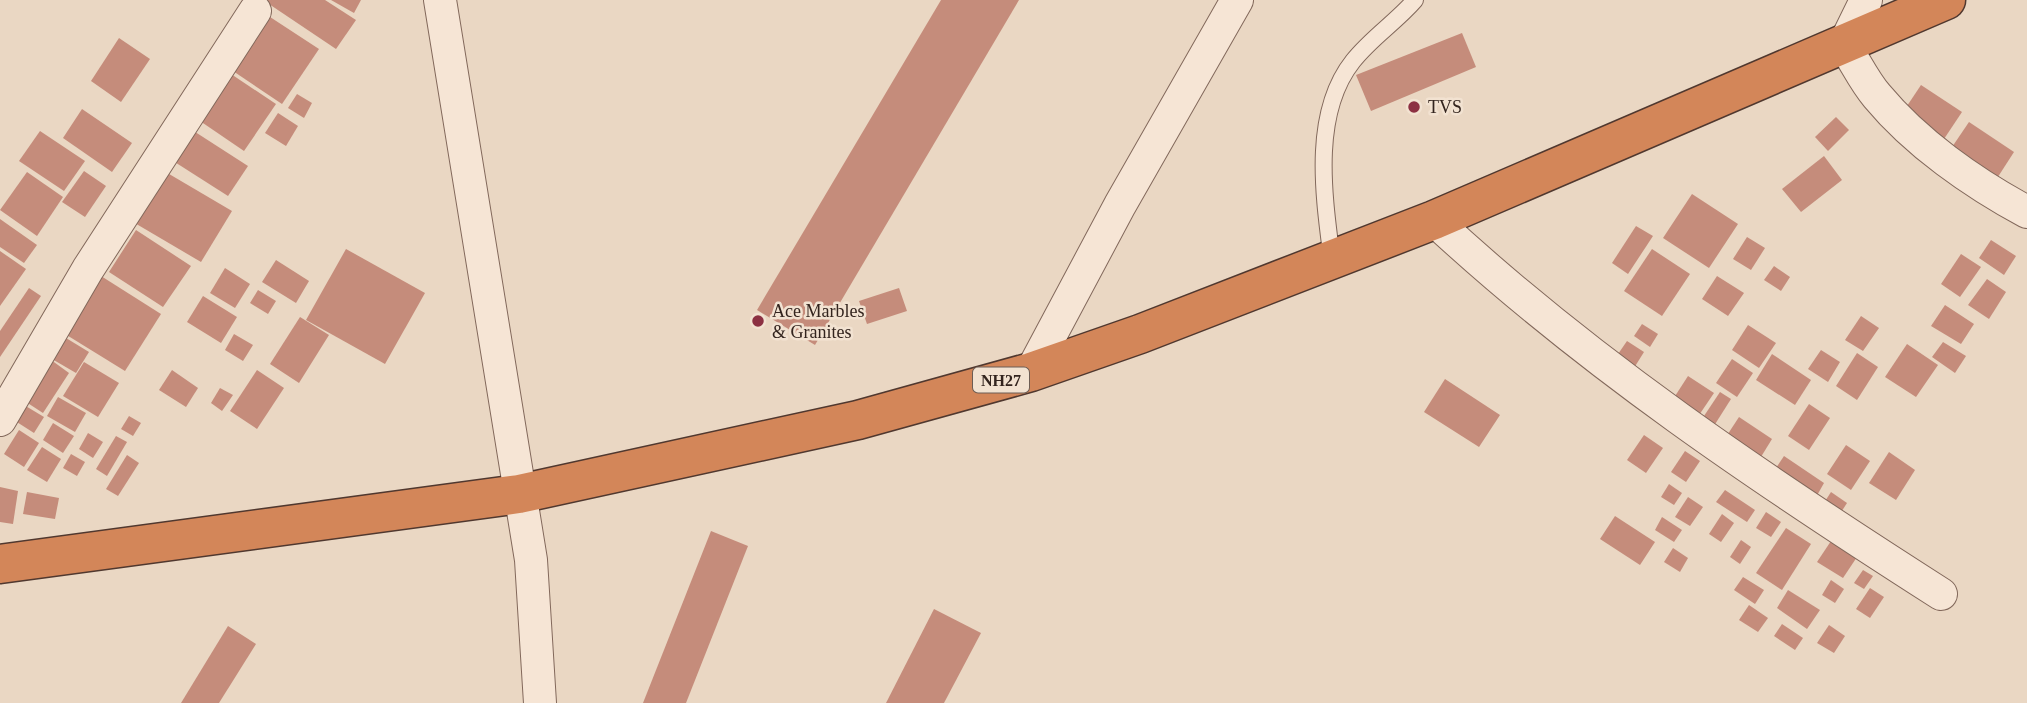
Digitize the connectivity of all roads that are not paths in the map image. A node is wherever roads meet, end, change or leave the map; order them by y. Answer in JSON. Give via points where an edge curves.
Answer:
{"nodes":[{"id":1,"x":440,"y":0,"type":"edge"},
{"id":2,"x":1237,"y":0,"type":"edge"},
{"id":3,"x":1415,"y":0,"type":"edge"},
{"id":4,"x":1866,"y":0,"type":"edge"},
{"id":5,"x":1946,"y":0,"type":"edge"},
{"id":6,"x":255,"y":11,"type":"dead end"},
{"id":7,"x":1844,"y":45,"type":"junction"},
{"id":8,"x":2027,"y":212,"type":"edge"},
{"id":9,"x":1434,"y":220,"type":"junction"},
{"id":10,"x":1332,"y":260,"type":"junction"},
{"id":11,"x":1031,"y":372,"type":"junction"},
{"id":12,"x":0,"y":420,"type":"edge"},
{"id":13,"x":519,"y":494,"type":"junction"},
{"id":14,"x":0,"y":564,"type":"edge"},
{"id":15,"x":1941,"y":594,"type":"dead end"},
{"id":16,"x":540,"y":703,"type":"edge"}],
"edges":[{"from":1,"to":13,"type":"street"},
{"from":2,"to":11,"type":"street"},
{"from":3,"to":10,"type":"lane","via":[[1352,62],[1334,92],[1326,135],[1325,203]]},
{"from":4,"to":7,"type":"street"},
{"from":5,"to":7,"type":"highway","number":"NH27"},
{"from":6,"to":12,"type":"street","via":[[88,269]]},
{"from":7,"to":8,"type":"street","via":[[1876,95],[1927,144],[1993,194]]},
{"from":7,"to":9,"type":"highway","number":"NH27"},
{"from":9,"to":10,"type":"highway","number":"NH27"},
{"from":9,"to":15,"type":"street","via":[[1509,288],[1684,424]]},
{"from":10,"to":11,"type":"highway","number":"NH27"},
{"from":11,"to":13,"type":"highway","number":"NH27","via":[[845,423]]},
{"from":13,"to":14,"type":"highway","number":"NH27"},
{"from":13,"to":16,"type":"street","via":[[531,560]]}]}
